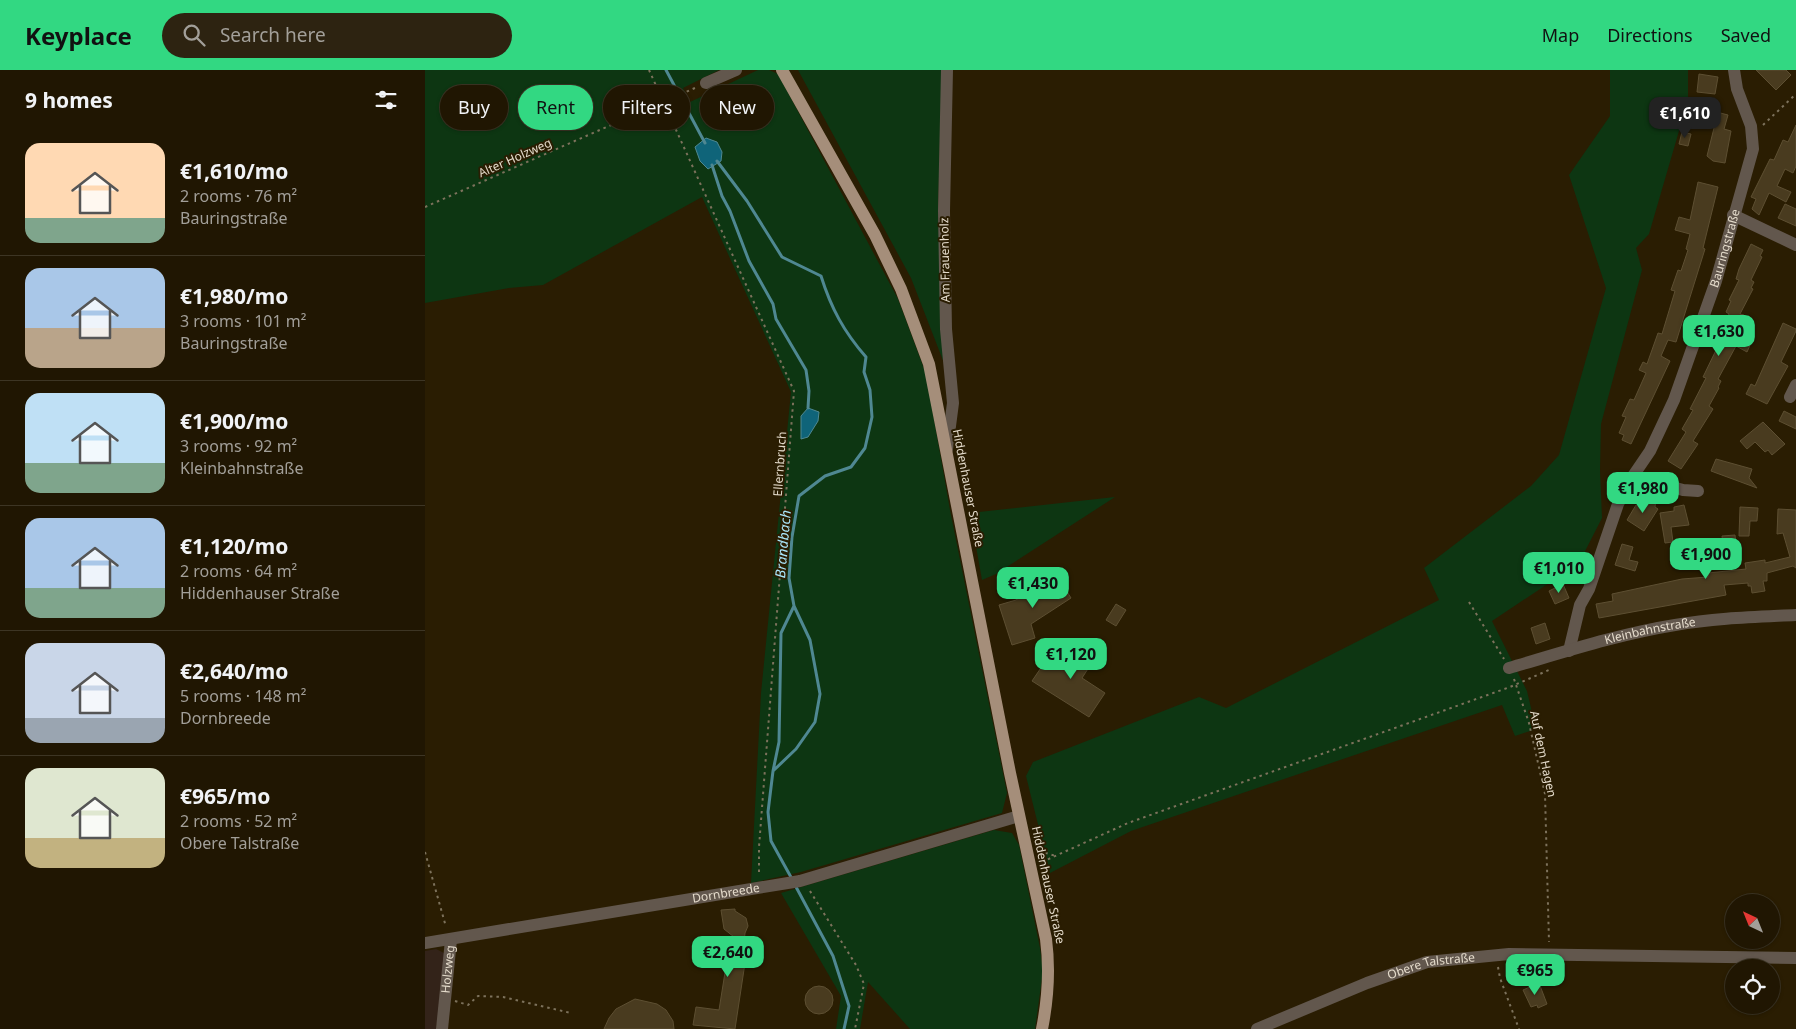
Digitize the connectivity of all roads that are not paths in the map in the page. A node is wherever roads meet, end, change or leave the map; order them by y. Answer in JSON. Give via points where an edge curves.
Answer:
{"nodes":[{"id":1,"x":736,"y":70,"type":"edge"},
{"id":2,"x":782,"y":70,"type":"edge"},
{"id":3,"x":947,"y":70,"type":"edge"},
{"id":4,"x":1733,"y":70,"type":"edge"},
{"id":5,"x":706,"y":83,"type":"dead end"},
{"id":6,"x":1733,"y":215,"type":"junction"},
{"id":7,"x":1796,"y":245,"type":"edge"},
{"id":8,"x":1796,"y":385,"type":"edge"},
{"id":9,"x":1790,"y":398,"type":"dead end"},
{"id":10,"x":947,"y":450,"type":"junction"},
{"id":11,"x":1633,"y":476,"type":"junction"},
{"id":12,"x":1697,"y":491,"type":"dead end"},
{"id":13,"x":1796,"y":615,"type":"edge"},
{"id":14,"x":1569,"y":651,"type":"junction"},
{"id":15,"x":1509,"y":668,"type":"road end"},
{"id":16,"x":1019,"y":816,"type":"junction"},
{"id":17,"x":451,"y":940,"type":"junction"},
{"id":18,"x":425,"y":943,"type":"edge"},
{"id":19,"x":1796,"y":958,"type":"edge"},
{"id":20,"x":442,"y":1029,"type":"edge"},
{"id":21,"x":1043,"y":1029,"type":"edge"},
{"id":22,"x":1257,"y":1029,"type":"edge"}],
"edges":[{"from":1,"to":5,"type":"street"},
{"from":2,"to":10,"type":"main road","name":"Hiddenhauser Straße","via":[[875,235],[901,289],[929,364]]},
{"from":3,"to":10,"type":"street","name":"Am Frauenholz","via":[[944,221],[946,329],[953,403]]},
{"from":4,"to":6,"type":"street","name":"Bauringstraße","via":[[1753,134],[1753,149]]},
{"from":6,"to":7,"type":"street"},
{"from":6,"to":11,"type":"street","name":"Bauringstraße","via":[[1716,281],[1678,391],[1650,452]]},
{"from":8,"to":9,"type":"street"},
{"from":10,"to":16,"type":"main road","name":"Hiddenhauser Straße"},
{"from":11,"to":12,"type":"street"},
{"from":11,"to":14,"type":"street","name":"Bauringstraße","via":[[1618,504],[1589,589],[1580,605]]},
{"from":13,"to":14,"type":"street","name":"Kleinbahnstraße","via":[[1675,625]]},
{"from":14,"to":15,"type":"street","name":"Kleinbahnstraße"},
{"from":16,"to":17,"type":"street","name":"Dornbreede","via":[[804,880]]},
{"from":16,"to":21,"type":"main road","name":"Hiddenhauser Straße","via":[[1049,964]]},
{"from":17,"to":18,"type":"street","name":"Dornbreede"},
{"from":17,"to":20,"type":"street","name":"Holzweg"},
{"from":19,"to":22,"type":"street","name":"Obere Talstraße","via":[[1549,954],[1427,962]]}]}
